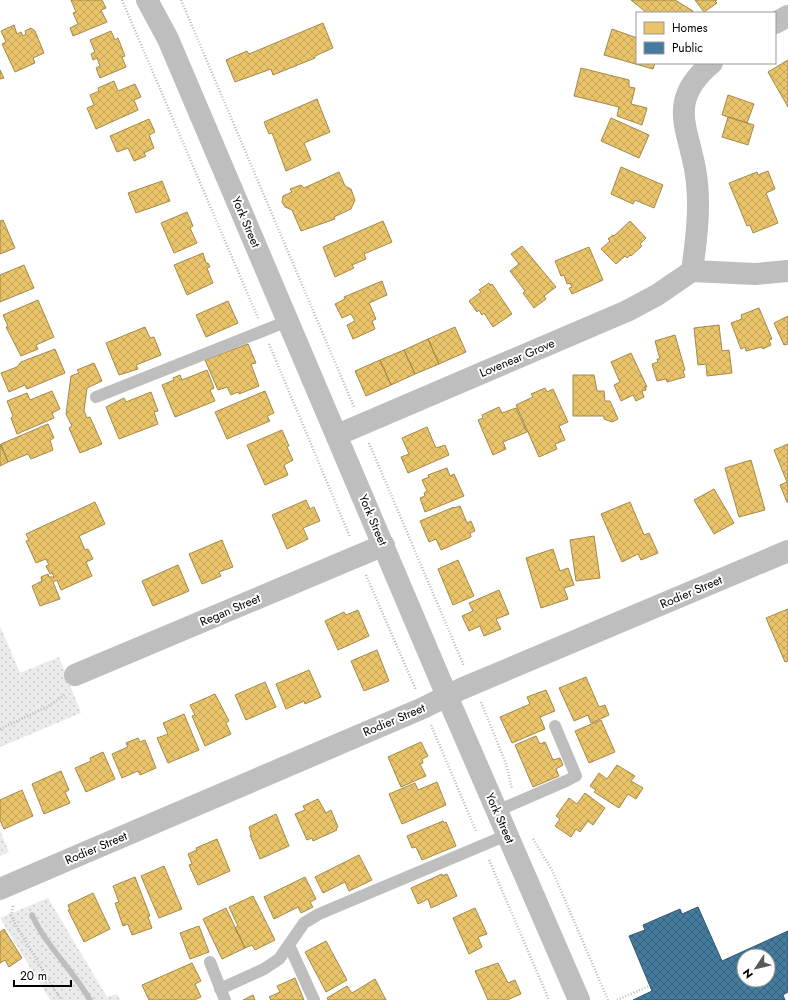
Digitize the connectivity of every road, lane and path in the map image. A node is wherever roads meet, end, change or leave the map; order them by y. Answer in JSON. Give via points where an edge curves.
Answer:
{"nodes":[{"id":1,"x":122,"y":0,"type":"edge"},
{"id":2,"x":147,"y":0,"type":"edge"},
{"id":3,"x":157,"y":0,"type":"edge"},
{"id":4,"x":181,"y":0,"type":"edge"},
{"id":5,"x":788,"y":16,"type":"edge"},
{"id":6,"x":776,"y":22,"type":"edge"},
{"id":7,"x":168,"y":39,"type":"junction"},
{"id":8,"x":711,"y":64,"type":"edge"},
{"id":9,"x":692,"y":271,"type":"junction"},
{"id":10,"x":788,"y":271,"type":"edge"},
{"id":11,"x":288,"y":321,"type":"junction"},
{"id":12,"x":264,"y":331,"type":"junction"},
{"id":13,"x":96,"y":398,"type":"dead end"},
{"id":14,"x":361,"y":424,"type":"junction"},
{"id":15,"x":337,"y":435,"type":"junction"},
{"id":16,"x":384,"y":545,"type":"junction"},
{"id":17,"x":788,"y":551,"type":"edge"},
{"id":18,"x":359,"y":556,"type":"junction"},
{"id":19,"x":75,"y":675,"type":"joint"},
{"id":20,"x":473,"y":684,"type":"junction"},
{"id":21,"x":447,"y":696,"type":"junction"},
{"id":22,"x":423,"y":708,"type":"junction"},
{"id":23,"x":555,"y":726,"type":"dead end"},
{"id":24,"x":0,"y":730,"type":"edge"},
{"id":25,"x":506,"y":807,"type":"junction"},
{"id":26,"x":530,"y":833,"type":"dead end"},
{"id":27,"x":507,"y":835,"type":"junction"},
{"id":28,"x":8,"y":886,"type":"edge"},
{"id":29,"x":289,"y":946,"type":"junction"},
{"id":30,"x":210,"y":962,"type":"dead end"},
{"id":31,"x":649,"y":986,"type":"dead end"},
{"id":32,"x":220,"y":989,"type":"junction"},
{"id":33,"x":61,"y":1000,"type":"edge"},
{"id":34,"x":225,"y":1000,"type":"edge"},
{"id":35,"x":314,"y":1000,"type":"edge"},
{"id":36,"x":579,"y":1000,"type":"edge"},
{"id":37,"x":608,"y":1000,"type":"edge"},
{"id":38,"x":617,"y":1000,"type":"edge"}],
"edges":[{"from":1,"to":12,"type":"path"},
{"from":2,"to":7,"type":"street","name":"York Street"},
{"from":3,"to":7,"type":"street","name":"York Street"},
{"from":4,"to":14,"type":"path"},
{"from":5,"to":6,"type":"street"},
{"from":7,"to":11,"type":"street","name":"York Street"},
{"from":8,"to":9,"type":"street","via":[[694,82],[687,96],[684,111],[684,127],[698,185],[697,232]]},
{"from":9,"to":10,"type":"street","via":[[755,274]]},
{"from":9,"to":14,"type":"street","name":"Lovenear Grove","via":[[657,295],[627,311]]},
{"from":11,"to":12,"type":"lane"},
{"from":11,"to":15,"type":"street","name":"York Street"},
{"from":12,"to":13,"type":"lane"},
{"from":12,"to":18,"type":"path"},
{"from":14,"to":15,"type":"street","name":"Lovenear Grove"},
{"from":14,"to":20,"type":"path"},
{"from":15,"to":16,"type":"street","name":"York Street"},
{"from":16,"to":18,"type":"street","name":"Regan Street"},
{"from":16,"to":21,"type":"street","name":"York Street"},
{"from":17,"to":20,"type":"street","name":"Rodier Street"},
{"from":18,"to":19,"type":"street","name":"Regan Street"},
{"from":18,"to":22,"type":"path"},
{"from":19,"to":24,"type":"path","via":[[70,690],[58,701]]},
{"from":20,"to":21,"type":"street","name":"Rodier Street"},
{"from":20,"to":25,"type":"path","via":[[506,764]]},
{"from":21,"to":22,"type":"street","name":"Rodier Street"},
{"from":21,"to":25,"type":"street","name":"York Street"},
{"from":22,"to":28,"type":"street","name":"Rodier Street"},
{"from":23,"to":25,"type":"lane","via":[[576,776]]},
{"from":25,"to":27,"type":"street","name":"York Street"},
{"from":26,"to":37,"type":"path","via":[[552,870]]},
{"from":27,"to":29,"type":"lane","via":[[319,914],[304,923]]},
{"from":27,"to":36,"type":"street","name":"York Street"},
{"from":28,"to":33,"type":"path","via":[[21,894],[12,908],[12,918]]},
{"from":29,"to":32,"type":"lane","via":[[279,959],[264,969]]},
{"from":29,"to":35,"type":"lane"},
{"from":30,"to":32,"type":"lane"},
{"from":31,"to":38,"type":"path"},
{"from":32,"to":34,"type":"lane"}]}
